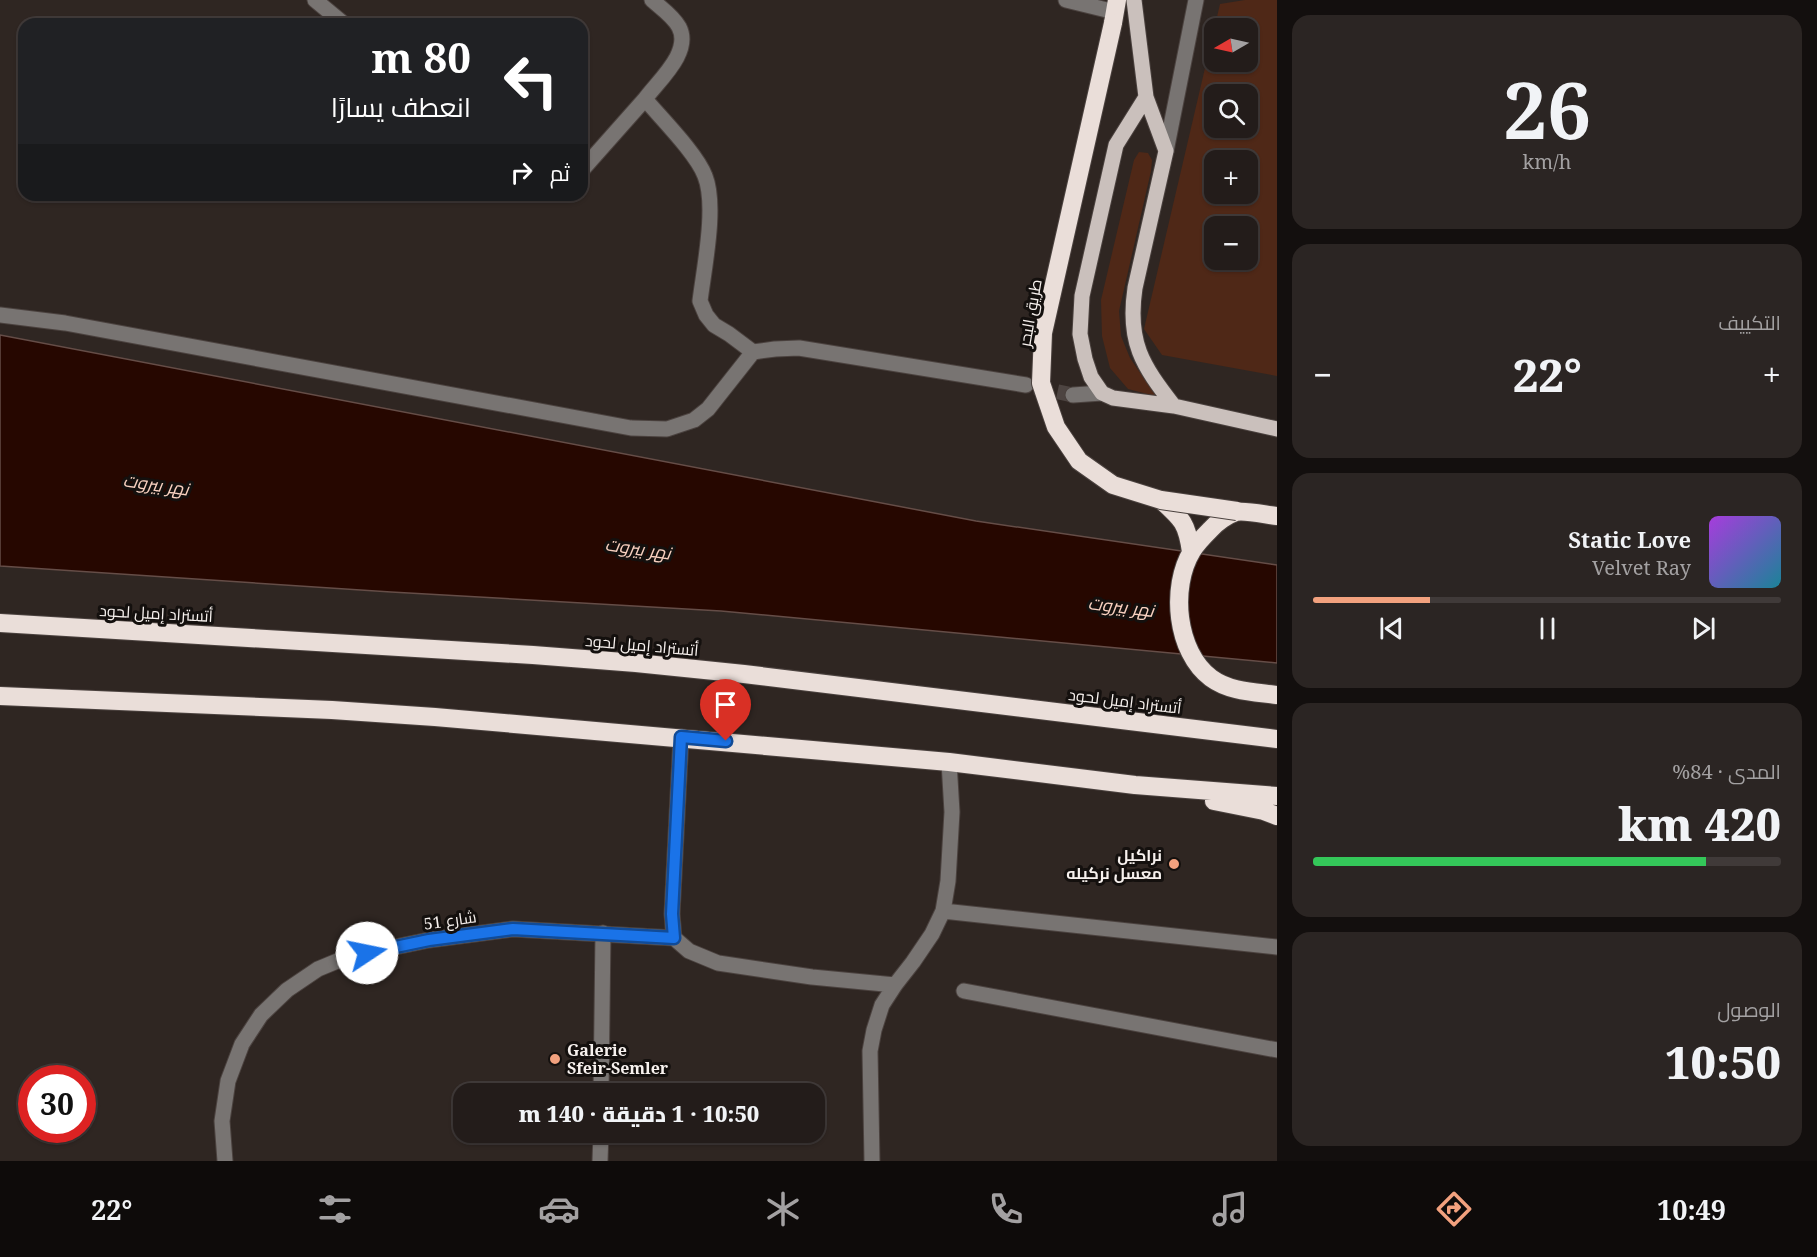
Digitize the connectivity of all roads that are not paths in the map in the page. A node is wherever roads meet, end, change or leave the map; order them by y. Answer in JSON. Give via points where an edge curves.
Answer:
{"nodes":[{"id":1,"x":315,"y":0,"type":"edge"},
{"id":2,"x":652,"y":0,"type":"edge"},
{"id":3,"x":1066,"y":0,"type":"edge"},
{"id":4,"x":1134,"y":0,"type":"edge"},
{"id":5,"x":1196,"y":0,"type":"edge"},
{"id":6,"x":1115,"y":12,"type":"edge"},
{"id":7,"x":337,"y":18,"type":"edge"},
{"id":8,"x":1146,"y":97,"type":"junction"},
{"id":9,"x":645,"y":99,"type":"junction"},
{"id":10,"x":1166,"y":151,"type":"junction"},
{"id":11,"x":588,"y":163,"type":"edge"},
{"id":12,"x":0,"y":315,"type":"edge"},
{"id":13,"x":753,"y":352,"type":"junction"},
{"id":14,"x":1026,"y":385,"type":"tunnel mouth"},
{"id":15,"x":1102,"y":393,"type":"junction"},
{"id":16,"x":1073,"y":395,"type":"tunnel mouth"},
{"id":17,"x":1174,"y":406,"type":"junction"},
{"id":18,"x":1277,"y":429,"type":"edge"},
{"id":19,"x":1161,"y":500,"type":"junction"},
{"id":20,"x":1237,"y":512,"type":"junction"},
{"id":21,"x":1277,"y":516,"type":"edge"},
{"id":22,"x":1191,"y":552,"type":"junction"},
{"id":23,"x":0,"y":623,"type":"edge"},
{"id":24,"x":1277,"y":695,"type":"edge"},
{"id":25,"x":0,"y":696,"type":"edge"},
{"id":26,"x":681,"y":737,"type":"junction"},
{"id":27,"x":1277,"y":739,"type":"edge"},
{"id":28,"x":949,"y":762,"type":"junction"},
{"id":29,"x":1136,"y":785,"type":"junction"},
{"id":30,"x":1277,"y":796,"type":"edge"},
{"id":31,"x":1277,"y":816,"type":"edge"},
{"id":32,"x":943,"y":911,"type":"junction"},
{"id":33,"x":603,"y":933,"type":"junction"},
{"id":34,"x":674,"y":938,"type":"junction"},
{"id":35,"x":1277,"y":948,"type":"edge"},
{"id":36,"x":895,"y":985,"type":"junction"},
{"id":37,"x":964,"y":991,"type":"dead end"},
{"id":38,"x":1277,"y":1050,"type":"edge"},
{"id":39,"x":601,"y":1083,"type":"edge"},
{"id":40,"x":601,"y":1143,"type":"edge"},
{"id":41,"x":225,"y":1161,"type":"edge"},
{"id":42,"x":600,"y":1161,"type":"edge"},
{"id":43,"x":872,"y":1161,"type":"edge"}],
"edges":[{"from":1,"to":7,"type":"street"},
{"from":2,"to":9,"type":"street","via":[[678,26],[682,47]]},
{"from":3,"to":6,"type":"street"},
{"from":4,"to":8,"type":"main road"},
{"from":5,"to":10,"type":"street"},
{"from":6,"to":19,"type":"highway","name":"طريق البحر","bridge":true,"via":[[1043,333],[1041,383],[1056,427],[1079,461],[1113,485]]},
{"from":8,"to":10,"type":"main road"},
{"from":8,"to":15,"type":"main road","via":[[1116,145],[1082,296],[1080,333],[1085,359]]},
{"from":9,"to":11,"type":"street"},
{"from":9,"to":13,"type":"street","via":[[705,176],[711,208],[700,301],[714,325]]},
{"from":10,"to":17,"type":"main road","via":[[1132,316],[1136,344],[1144,363]]},
{"from":12,"to":13,"type":"street","via":[[65,323],[631,428],[667,429],[694,420],[708,409]]},
{"from":13,"to":14,"type":"street","via":[[799,348]]},
{"from":15,"to":16,"type":"street"},
{"from":15,"to":17,"type":"main road"},
{"from":17,"to":18,"type":"main road"},
{"from":19,"to":20,"type":"highway","name":"طريق البحر","bridge":true},
{"from":19,"to":22,"type":"highway","via":[[1179,516],[1188,533]]},
{"from":20,"to":21,"type":"highway","name":"طريق البحر"},
{"from":20,"to":22,"type":"highway","via":[[1216,524]]},
{"from":22,"to":24,"type":"highway","via":[[1182,579],[1179,611],[1185,642],[1192,655],[1200,668],[1223,685]]},
{"from":23,"to":27,"type":"highway","name":"أتستراد إميل لحود","via":[[636,663]]},
{"from":25,"to":26,"type":"highway","via":[[332,710]]},
{"from":26,"to":28,"type":"highway"},
{"from":26,"to":34,"type":"street"},
{"from":28,"to":29,"type":"highway"},
{"from":28,"to":32,"type":"street","via":[[952,812]]},
{"from":29,"to":30,"type":"highway"},
{"from":29,"to":31,"type":"highway"},
{"from":32,"to":35,"type":"street"},
{"from":32,"to":36,"type":"street","via":[[932,934]]},
{"from":33,"to":34,"type":"street","name":"شارع 51"},
{"from":33,"to":39,"type":"street"},
{"from":33,"to":41,"type":"street","name":"شارع 51","via":[[513,929],[429,940],[346,957],[318,969],[278,998],[242,1044],[228,1081],[222,1121]]},
{"from":34,"to":36,"type":"street","via":[[689,951],[718,963]]},
{"from":36,"to":43,"type":"street","via":[[882,1005],[870,1051]]},
{"from":37,"to":38,"type":"street"},
{"from":40,"to":42,"type":"street"}]}
